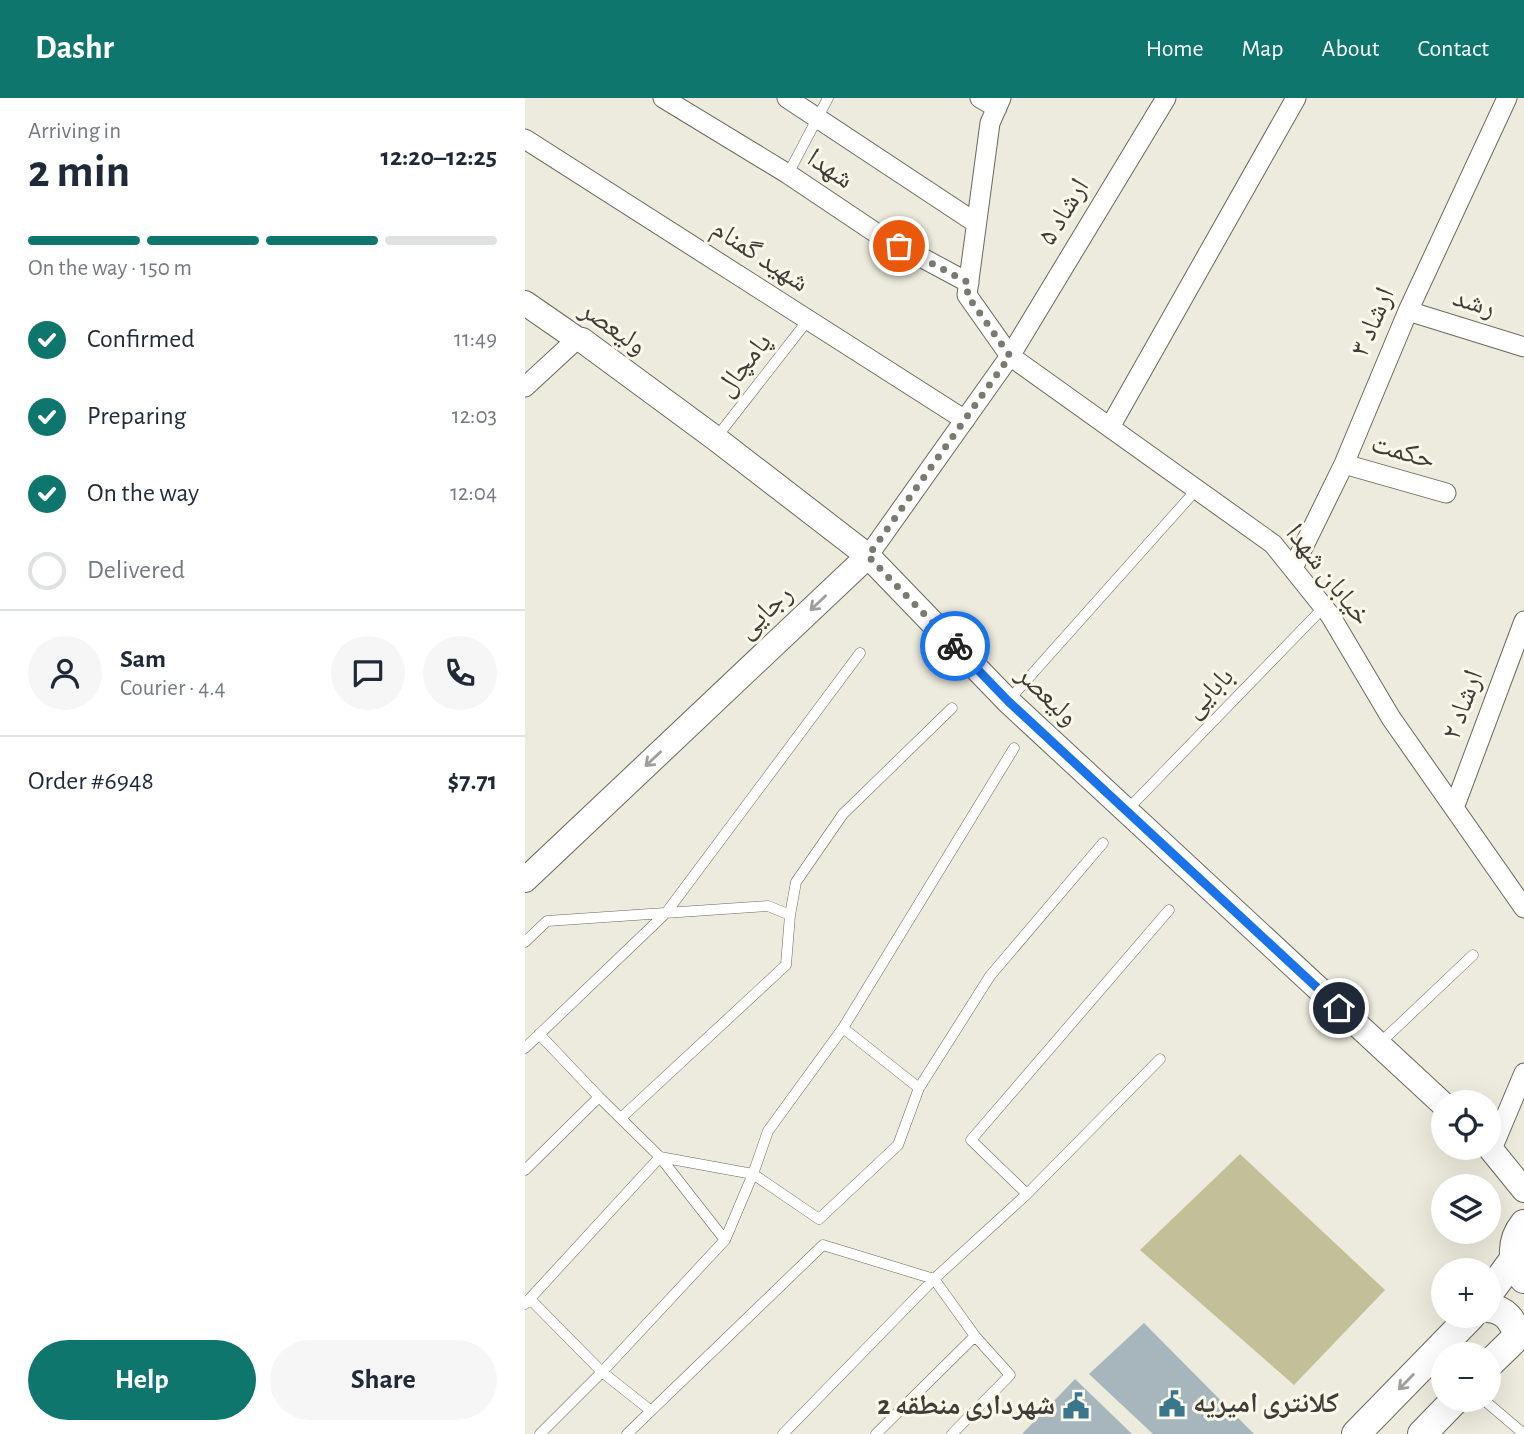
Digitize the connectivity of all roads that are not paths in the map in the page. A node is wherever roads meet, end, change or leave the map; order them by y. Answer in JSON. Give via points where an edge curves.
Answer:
{"nodes":[{"id":1,"x":663,"y":98,"type":"edge"},
{"id":2,"x":787,"y":98,"type":"edge"},
{"id":3,"x":828,"y":98,"type":"edge"},
{"id":4,"x":1166,"y":98,"type":"edge"},
{"id":5,"x":1296,"y":98,"type":"edge"},
{"id":6,"x":1507,"y":98,"type":"edge"},
{"id":7,"x":993,"y":101,"type":"edge"},
{"id":8,"x":816,"y":118,"type":"junction"},
{"id":9,"x":525,"y":139,"type":"edge"},
{"id":10,"x":788,"y":174,"type":"junction"},
{"id":11,"x":977,"y":223,"type":"junction"},
{"id":12,"x":969,"y":283,"type":"junction"},
{"id":13,"x":525,"y":303,"type":"edge"},
{"id":14,"x":1408,"y":311,"type":"junction"},
{"id":15,"x":808,"y":320,"type":"junction"},
{"id":16,"x":577,"y":339,"type":"junction"},
{"id":17,"x":1524,"y":347,"type":"edge"},
{"id":18,"x":1010,"y":356,"type":"junction"},
{"id":19,"x":525,"y":387,"type":"edge"},
{"id":20,"x":965,"y":420,"type":"junction"},
{"id":21,"x":1110,"y":427,"type":"junction"},
{"id":22,"x":715,"y":438,"type":"junction"},
{"id":23,"x":1344,"y":464,"type":"junction"},
{"id":24,"x":1197,"y":489,"type":"junction"},
{"id":25,"x":1446,"y":493,"type":"dead end"},
{"id":26,"x":868,"y":556,"type":"junction"},
{"id":27,"x":1293,"y":568,"type":"junction"},
{"id":28,"x":1324,"y":607,"type":"junction"},
{"id":29,"x":1524,"y":621,"type":"edge"},
{"id":30,"x":860,"y":653,"type":"dead end"},
{"id":31,"x":1008,"y":701,"type":"junction"},
{"id":32,"x":952,"y":708,"type":"dead end"},
{"id":33,"x":1014,"y":748,"type":"dead end"},
{"id":34,"x":1454,"y":808,"type":"junction"},
{"id":35,"x":1126,"y":810,"type":"junction"},
{"id":36,"x":1103,"y":844,"type":"dead end"},
{"id":37,"x":525,"y":880,"type":"edge"},
{"id":38,"x":1524,"y":908,"type":"edge"},
{"id":39,"x":1169,"y":910,"type":"dead end"},
{"id":40,"x":666,"y":913,"type":"junction"},
{"id":41,"x":790,"y":915,"type":"junction"},
{"id":42,"x":525,"y":942,"type":"edge"},
{"id":43,"x":1473,"y":955,"type":"dead end"},
{"id":44,"x":843,"y":1028,"type":"junction"},
{"id":45,"x":539,"y":1034,"type":"junction"},
{"id":46,"x":1378,"y":1044,"type":"junction"},
{"id":47,"x":525,"y":1048,"type":"edge"},
{"id":48,"x":1160,"y":1059,"type":"dead end"},
{"id":49,"x":1524,"y":1073,"type":"edge"},
{"id":50,"x":919,"y":1088,"type":"junction"},
{"id":51,"x":1431,"y":1093,"type":"edge"},
{"id":52,"x":599,"y":1097,"type":"junction"},
{"id":53,"x":621,"y":1118,"type":"junction"},
{"id":54,"x":1501,"y":1124,"type":"edge"},
{"id":55,"x":660,"y":1157,"type":"junction"},
{"id":56,"x":1500,"y":1160,"type":"edge"},
{"id":57,"x":525,"y":1170,"type":"edge"},
{"id":58,"x":753,"y":1174,"type":"junction"},
{"id":59,"x":1524,"y":1190,"type":"edge"},
{"id":60,"x":1027,"y":1194,"type":"junction"},
{"id":61,"x":1524,"y":1224,"type":"edge"},
{"id":62,"x":725,"y":1240,"type":"junction"},
{"id":63,"x":1519,"y":1269,"type":"edge"},
{"id":64,"x":934,"y":1279,"type":"junction"},
{"id":65,"x":1501,"y":1283,"type":"edge"},
{"id":66,"x":527,"y":1302,"type":"edge"},
{"id":67,"x":1501,"y":1311,"type":"edge"},
{"id":68,"x":1459,"y":1328,"type":"edge"},
{"id":69,"x":1521,"y":1333,"type":"edge"},
{"id":70,"x":975,"y":1336,"type":"junction"},
{"id":71,"x":1501,"y":1352,"type":"edge"},
{"id":72,"x":602,"y":1372,"type":"junction"},
{"id":73,"x":650,"y":1410,"type":"junction"},
{"id":74,"x":1443,"y":1412,"type":"edge"},
{"id":75,"x":1498,"y":1412,"type":"edge"},
{"id":76,"x":540,"y":1434,"type":"edge"},
{"id":77,"x":627,"y":1434,"type":"edge"},
{"id":78,"x":783,"y":1434,"type":"edge"},
{"id":79,"x":876,"y":1434,"type":"edge"},
{"id":80,"x":951,"y":1434,"type":"edge"},
{"id":81,"x":1356,"y":1434,"type":"edge"},
{"id":82,"x":1422,"y":1434,"type":"edge"},
{"id":83,"x":1524,"y":1434,"type":"edge"}],
"edges":[{"from":1,"to":10,"type":"street","name":"شهدا"},
{"from":2,"to":8,"type":"street"},
{"from":3,"to":8,"type":"lane"},
{"from":4,"to":18,"type":"street","name":"ارشاد ۵"},
{"from":5,"to":21,"type":"street"},
{"from":6,"to":14,"type":"street","name":"ارشاد ۳"},
{"from":7,"to":11,"type":"street"},
{"from":8,"to":10,"type":"lane"},
{"from":8,"to":11,"type":"street"},
{"from":9,"to":15,"type":"street","name":"شهید گمنام"},
{"from":10,"to":12,"type":"street","name":"شهدا","via":[[876,233]]},
{"from":11,"to":12,"type":"street"},
{"from":12,"to":18,"type":"street","name":"خیابان شهدا","via":[[967,295]]},
{"from":13,"to":16,"type":"street","name":"ولیعصر"},
{"from":14,"to":17,"type":"street","name":"رشد"},
{"from":14,"to":23,"type":"street","name":"ارشاد ۳"},
{"from":15,"to":20,"type":"street","name":"شهید گمنام"},
{"from":15,"to":22,"type":"lane","name":"پامچال"},
{"from":16,"to":19,"type":"street"},
{"from":16,"to":22,"type":"street","name":"ولیعصر"},
{"from":18,"to":20,"type":"street","name":"رجایی"},
{"from":18,"to":21,"type":"street","name":"خیابان شهدا"},
{"from":20,"to":26,"type":"street","name":"رجایی"},
{"from":21,"to":24,"type":"street","name":"خیابان شهدا"},
{"from":22,"to":26,"type":"street","name":"ولیعصر"},
{"from":23,"to":25,"type":"street","name":"حکمت"},
{"from":23,"to":27,"type":"street","name":"ارشاد ۳"},
{"from":24,"to":27,"type":"street","name":"خیابان شهدا","via":[[1273,544]]},
{"from":24,"to":31,"type":"lane"},
{"from":26,"to":31,"type":"street","name":"ولیعصر"},
{"from":26,"to":37,"type":"street","name":"رجایی","one_way":true},
{"from":27,"to":28,"type":"street","name":"خیابان شهدا"},
{"from":28,"to":34,"type":"street","name":"خیابان شهدا","via":[[1391,718]]},
{"from":28,"to":35,"type":"lane","name":"بابایی"},
{"from":29,"to":34,"type":"street","name":"ارشاد ۲"},
{"from":30,"to":40,"type":"lane"},
{"from":31,"to":35,"type":"street","name":"ولیعصر"},
{"from":32,"to":41,"type":"lane","via":[[843,814],[796,882]]},
{"from":33,"to":44,"type":"lane"},
{"from":34,"to":38,"type":"street","name":"خیابان شهدا"},
{"from":35,"to":46,"type":"street","name":"ولیعصر"},
{"from":36,"to":50,"type":"lane","via":[[990,976]]},
{"from":39,"to":60,"type":"lane","via":[[971,1140]]},
{"from":40,"to":41,"type":"lane","via":[[768,906]]},
{"from":40,"to":42,"type":"lane","via":[[547,921]]},
{"from":40,"to":45,"type":"lane"},
{"from":41,"to":53,"type":"lane","via":[[786,965]]},
{"from":43,"to":46,"type":"lane"},
{"from":44,"to":50,"type":"lane"},
{"from":44,"to":58,"type":"lane","via":[[768,1131]]},
{"from":45,"to":47,"type":"lane"},
{"from":45,"to":52,"type":"lane"},
{"from":46,"to":51,"type":"street","name":"ولیعصر"},
{"from":48,"to":60,"type":"lane"},
{"from":49,"to":54,"type":"street"},
{"from":50,"to":58,"type":"lane","via":[[898,1145],[819,1219]]},
{"from":52,"to":53,"type":"lane"},
{"from":52,"to":57,"type":"lane"},
{"from":53,"to":55,"type":"lane"},
{"from":55,"to":58,"type":"lane"},
{"from":55,"to":62,"type":"lane"},
{"from":55,"to":66,"type":"lane"},
{"from":56,"to":59,"type":"street"},
{"from":58,"to":62,"type":"lane"},
{"from":60,"to":64,"type":"lane"},
{"from":61,"to":63,"type":"main road","via":[[1514,1245]]},
{"from":62,"to":72,"type":"lane"},
{"from":63,"to":65,"type":"main road"},
{"from":64,"to":70,"type":"lane"},
{"from":64,"to":73,"type":"lane","via":[[823,1245]]},
{"from":64,"to":78,"type":"lane"},
{"from":66,"to":72,"type":"lane"},
{"from":67,"to":69,"type":"main road"},
{"from":68,"to":81,"type":"main road","one_way":true},
{"from":69,"to":71,"type":"main road"},
{"from":70,"to":79,"type":"lane"},
{"from":70,"to":80,"type":"lane","via":[[1010,1375]]},
{"from":72,"to":73,"type":"lane"},
{"from":72,"to":76,"type":"lane"},
{"from":73,"to":77,"type":"lane"},
{"from":74,"to":82,"type":"main road"},
{"from":75,"to":83,"type":"lane"}]}
